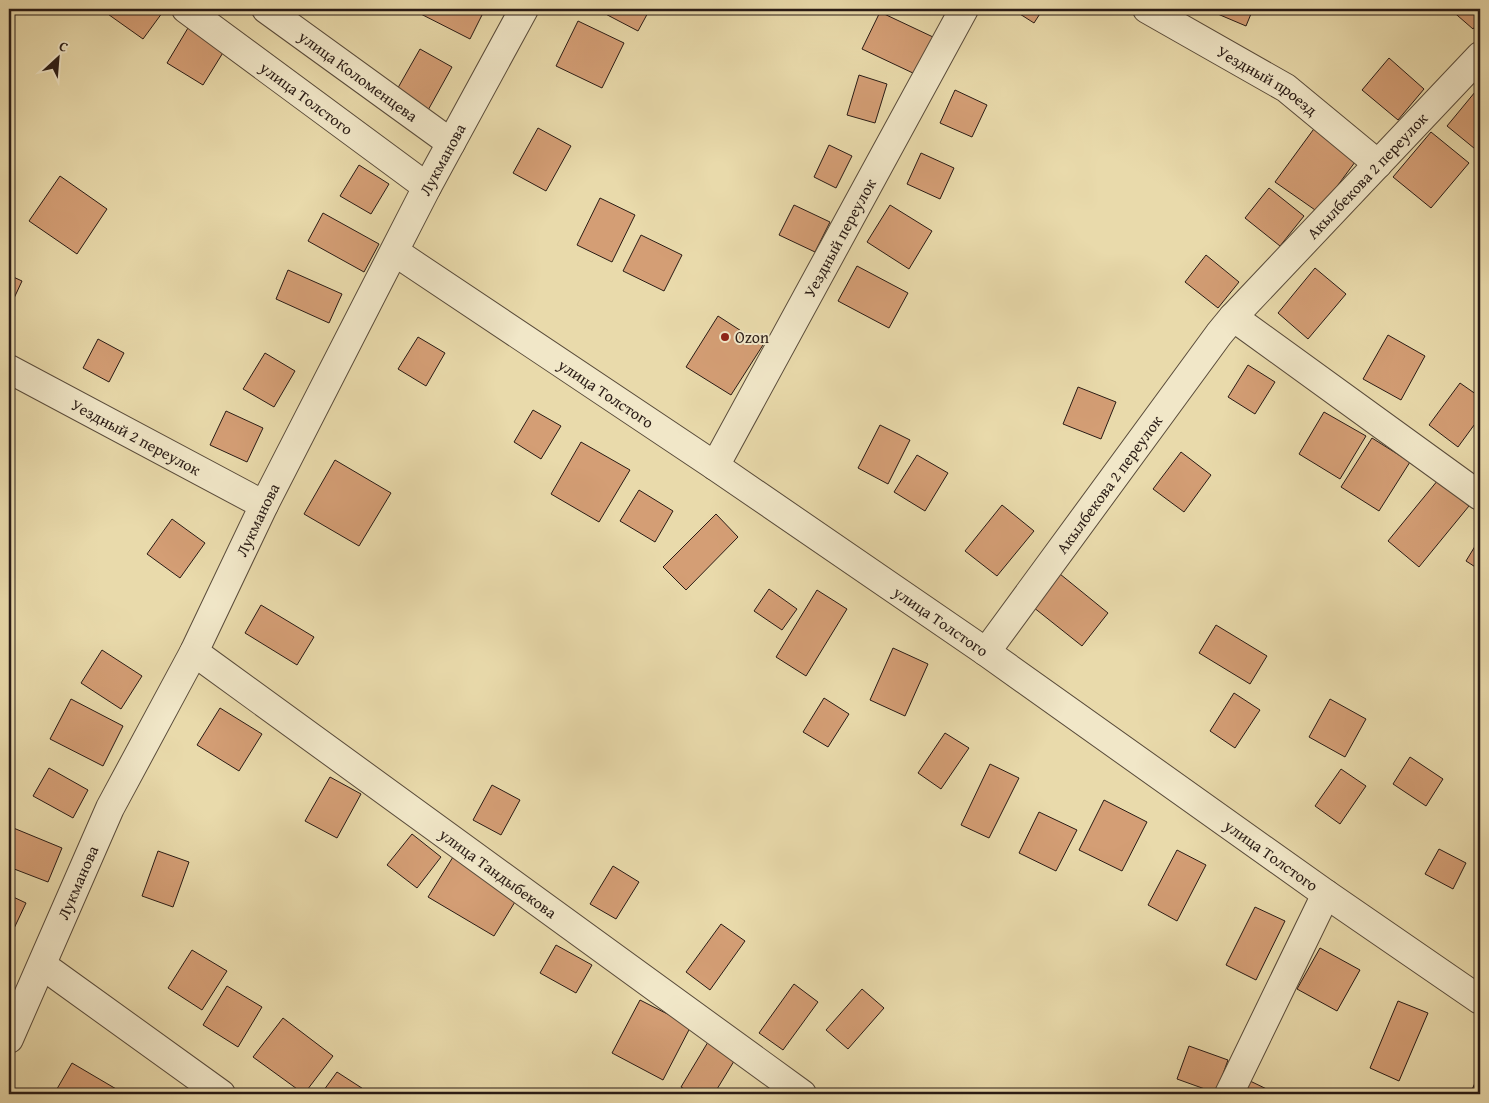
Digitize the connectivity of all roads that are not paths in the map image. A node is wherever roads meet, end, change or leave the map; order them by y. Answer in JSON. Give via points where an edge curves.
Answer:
{"nodes":[{"id":1,"x":186,"y":9,"type":"edge"},
{"id":2,"x":266,"y":9,"type":"edge"},
{"id":3,"x":524,"y":9,"type":"edge"},
{"id":4,"x":964,"y":9,"type":"edge"},
{"id":5,"x":1153,"y":10,"type":"edge"},
{"id":6,"x":1480,"y":56,"type":"edge"},
{"id":7,"x":451,"y":143,"type":"junction"},
{"id":8,"x":1378,"y":164,"type":"junction"},
{"id":9,"x":427,"y":187,"type":"junction"},
{"id":10,"x":395,"y":252,"type":"junction"},
{"id":11,"x":1234,"y":317,"type":"junction"},
{"id":12,"x":9,"y":369,"type":"edge"},
{"id":13,"x":715,"y":466,"type":"junction"},
{"id":14,"x":1480,"y":496,"type":"edge"},
{"id":15,"x":264,"y":505,"type":"junction"},
{"id":16,"x":194,"y":652,"type":"junction"},
{"id":17,"x":986,"y":652,"type":"junction"},
{"id":18,"x":1326,"y":894,"type":"junction"},
{"id":19,"x":42,"y":965,"type":"junction"},
{"id":20,"x":1480,"y":1000,"type":"edge"},
{"id":21,"x":9,"y":1039,"type":"edge"},
{"id":22,"x":221,"y":1094,"type":"edge"},
{"id":23,"x":802,"y":1094,"type":"edge"},
{"id":24,"x":1229,"y":1094,"type":"edge"}],
"edges":[{"from":1,"to":9,"type":"street","name":"улица Толстого"},
{"from":2,"to":7,"type":"street","name":"улица Коломенцева"},
{"from":3,"to":7,"type":"street","name":"Лукманова"},
{"from":4,"to":13,"type":"street","name":"Уездный переулок"},
{"from":5,"to":8,"type":"street","name":"Уездный проезд","via":[[1286,88]]},
{"from":6,"to":8,"type":"street","name":"Акылбекова 2 переулок"},
{"from":7,"to":9,"type":"street","name":"Лукманова"},
{"from":8,"to":11,"type":"street","name":"Акылбекова 2 переулок"},
{"from":9,"to":10,"type":"street","name":"Лукманова"},
{"from":10,"to":13,"type":"street","name":"улица Толстого"},
{"from":10,"to":15,"type":"street","name":"Лукманова"},
{"from":11,"to":14,"type":"street"},
{"from":11,"to":17,"type":"street","name":"Акылбекова 2 переулок"},
{"from":12,"to":15,"type":"street","name":"Уездный 2 переулок"},
{"from":13,"to":17,"type":"street","name":"улица Толстого"},
{"from":15,"to":16,"type":"street","name":"Лукманова"},
{"from":16,"to":19,"type":"street","name":"Лукманова","via":[[110,808]]},
{"from":16,"to":23,"type":"street","name":"улица Тандыбекова"},
{"from":17,"to":18,"type":"street","name":"улица Толстого"},
{"from":18,"to":20,"type":"street","name":"улица Толстого"},
{"from":18,"to":24,"type":"street"},
{"from":19,"to":21,"type":"street","name":"Лукманова"},
{"from":19,"to":22,"type":"street"}]}
